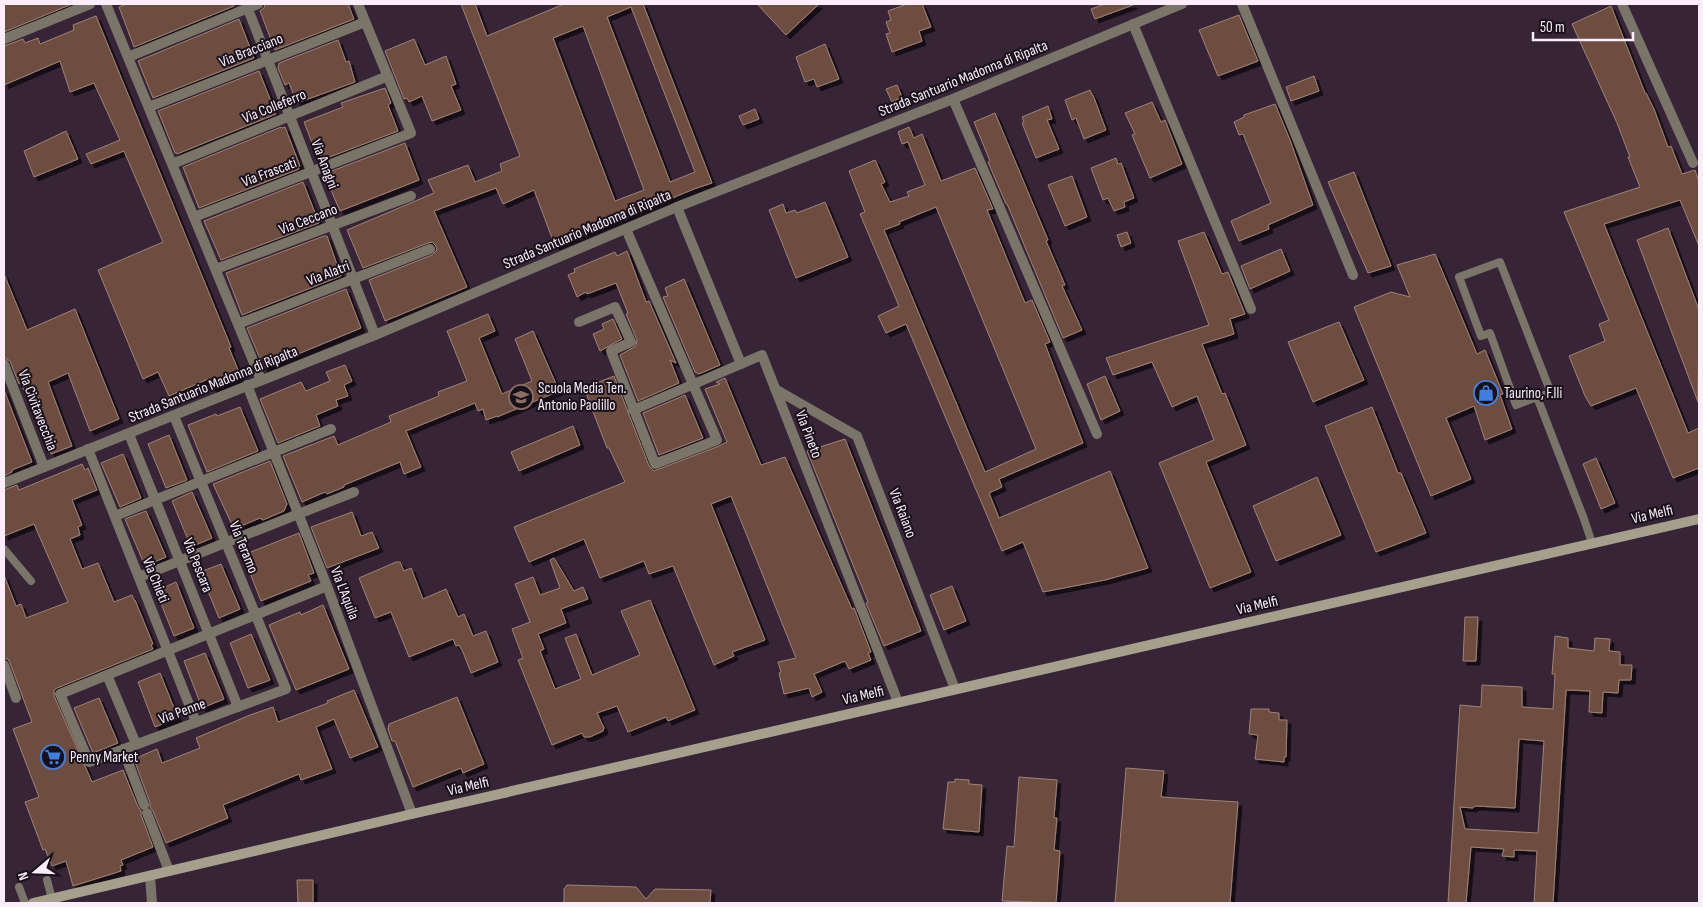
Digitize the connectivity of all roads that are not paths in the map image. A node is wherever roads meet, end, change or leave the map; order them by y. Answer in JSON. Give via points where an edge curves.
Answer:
{"nodes":[{"id":1,"x":90,"y":4,"type":"edge"},
{"id":2,"x":106,"y":4,"type":"edge"},
{"id":3,"x":258,"y":4,"type":"edge"},
{"id":4,"x":358,"y":4,"type":"edge"},
{"id":5,"x":1182,"y":4,"type":"edge"},
{"id":6,"x":1242,"y":4,"type":"edge"},
{"id":7,"x":1622,"y":4,"type":"edge"},
{"id":8,"x":247,"y":6,"type":"edge"},
{"id":9,"x":365,"y":22,"type":"junction"},
{"id":10,"x":1133,"y":24,"type":"junction"},
{"id":11,"x":4,"y":39,"type":"edge"},
{"id":12,"x":128,"y":56,"type":"junction"},
{"id":13,"x":268,"y":60,"type":"junction"},
{"id":14,"x":388,"y":76,"type":"junction"},
{"id":15,"x":954,"y":99,"type":"junction"},
{"id":16,"x":149,"y":107,"type":"junction"},
{"id":17,"x":290,"y":116,"type":"junction"},
{"id":18,"x":1693,"y":163,"type":"dead end"},
{"id":19,"x":172,"y":164,"type":"junction"},
{"id":20,"x":311,"y":171,"type":"junction"},
{"id":21,"x":411,"y":196,"type":"dead end"},
{"id":22,"x":678,"y":207,"type":"junction"},
{"id":23,"x":194,"y":217,"type":"junction"},
{"id":24,"x":332,"y":226,"type":"junction"},
{"id":25,"x":626,"y":229,"type":"junction"},
{"id":26,"x":430,"y":250,"type":"dead end"},
{"id":27,"x":216,"y":269,"type":"junction"},
{"id":28,"x":1353,"y":275,"type":"dead end"},
{"id":29,"x":353,"y":279,"type":"junction"},
{"id":30,"x":1251,"y":309,"type":"dead end"},
{"id":31,"x":579,"y":322,"type":"dead end"},
{"id":32,"x":238,"y":324,"type":"junction"},
{"id":33,"x":375,"y":335,"type":"junction"},
{"id":34,"x":4,"y":364,"type":"edge"},
{"id":35,"x":741,"y":364,"type":"junction"},
{"id":36,"x":261,"y":380,"type":"junction"},
{"id":37,"x":7,"y":381,"type":"edge"},
{"id":38,"x":692,"y":384,"type":"junction"},
{"id":39,"x":247,"y":385,"type":"junction"},
{"id":40,"x":775,"y":388,"type":"junction"},
{"id":41,"x":1537,"y":398,"type":"junction"},
{"id":42,"x":633,"y":410,"type":"junction"},
{"id":43,"x":174,"y":416,"type":"junction"},
{"id":44,"x":331,"y":429,"type":"dead end"},
{"id":45,"x":129,"y":434,"type":"junction"},
{"id":46,"x":1097,"y":434,"type":"dead end"},
{"id":47,"x":88,"y":449,"type":"junction"},
{"id":48,"x":274,"y":452,"type":"junction"},
{"id":49,"x":44,"y":467,"type":"junction"},
{"id":50,"x":201,"y":482,"type":"junction"},
{"id":51,"x":4,"y":483,"type":"edge"},
{"id":52,"x":354,"y":492,"type":"dead end"},
{"id":53,"x":155,"y":500,"type":"junction"},
{"id":54,"x":298,"y":514,"type":"junction"},
{"id":55,"x":115,"y":516,"type":"junction"},
{"id":56,"x":1699,"y":519,"type":"edge"},
{"id":57,"x":226,"y":543,"type":"junction"},
{"id":58,"x":1592,"y":544,"type":"junction"},
{"id":59,"x":4,"y":548,"type":"edge"},
{"id":60,"x":180,"y":561,"type":"junction"},
{"id":61,"x":139,"y":577,"type":"junction"},
{"id":62,"x":31,"y":581,"type":"dead end"},
{"id":63,"x":327,"y":586,"type":"junction"},
{"id":64,"x":255,"y":615,"type":"junction"},
{"id":65,"x":209,"y":634,"type":"junction"},
{"id":66,"x":168,"y":650,"type":"junction"},
{"id":67,"x":4,"y":665,"type":"edge"},
{"id":68,"x":107,"y":675,"type":"junction"},
{"id":69,"x":286,"y":689,"type":"joint"},
{"id":70,"x":954,"y":689,"type":"junction"},
{"id":71,"x":16,"y":698,"type":"dead end"},
{"id":72,"x":898,"y":702,"type":"junction"},
{"id":73,"x":238,"y":706,"type":"junction"},
{"id":74,"x":196,"y":722,"type":"junction"},
{"id":75,"x":136,"y":744,"type":"junction"},
{"id":76,"x":123,"y":749,"type":"junction"},
{"id":77,"x":412,"y":814,"type":"junction"},
{"id":78,"x":168,"y":871,"type":"junction"},
{"id":79,"x":150,"y":876,"type":"junction"},
{"id":80,"x":47,"y":880,"type":"dead end"},
{"id":81,"x":19,"y":887,"type":"dead end"},
{"id":82,"x":58,"y":900,"type":"edge"},
{"id":83,"x":24,"y":903,"type":"edge"},
{"id":84,"x":34,"y":903,"type":"edge"},
{"id":85,"x":152,"y":903,"type":"edge"}],
"edges":[{"from":1,"to":11,"type":"street"},
{"from":2,"to":12,"type":"street"},
{"from":3,"to":8,"type":"street"},
{"from":4,"to":9,"type":"street"},
{"from":5,"to":10,"type":"street","name":"Strada Santuario Madonna di Ripalta"},
{"from":6,"to":28,"type":"street"},
{"from":7,"to":18,"type":"street"},
{"from":8,"to":12,"type":"street"},
{"from":8,"to":13,"type":"street","name":"Via Anagni"},
{"from":9,"to":13,"type":"street","name":"Via Bracciano"},
{"from":9,"to":14,"type":"street"},
{"from":10,"to":15,"type":"street","name":"Strada Santuario Madonna di Ripalta"},
{"from":10,"to":30,"type":"street"},
{"from":12,"to":16,"type":"street"},
{"from":13,"to":16,"type":"street","name":"Via Bracciano"},
{"from":13,"to":17,"type":"street","name":"Via Anagni"},
{"from":14,"to":17,"type":"street","name":"Via Colleferro"},
{"from":14,"to":20,"type":"street","name":"Via Frascati","via":[[411,133]]},
{"from":15,"to":22,"type":"street","name":"Strada Santuario Madonna di Ripalta"},
{"from":15,"to":46,"type":"street"},
{"from":16,"to":19,"type":"street"},
{"from":17,"to":19,"type":"street","name":"Via Colleferro"},
{"from":17,"to":20,"type":"street","name":"Via Anagni"},
{"from":19,"to":23,"type":"street"},
{"from":20,"to":23,"type":"street","name":"Via Frascati"},
{"from":20,"to":24,"type":"street","name":"Via Anagni"},
{"from":21,"to":24,"type":"street","name":"Via Ceccano"},
{"from":22,"to":25,"type":"street","name":"Strada Santuario Madonna di Ripalta"},
{"from":22,"to":35,"type":"street"},
{"from":23,"to":27,"type":"street"},
{"from":24,"to":27,"type":"street","name":"Via Ceccano"},
{"from":24,"to":29,"type":"street","name":"Via Anagni"},
{"from":25,"to":33,"type":"street","name":"Strada Santuario Madonna di Ripalta"},
{"from":25,"to":38,"type":"street"},
{"from":26,"to":29,"type":"street","name":"Via Alatri"},
{"from":27,"to":32,"type":"street"},
{"from":29,"to":32,"type":"street","name":"Via Alatri"},
{"from":29,"to":33,"type":"street","name":"Via Anagni"},
{"from":31,"to":42,"type":"street","via":[[615,307],[631,342],[610,350]]},
{"from":32,"to":36,"type":"street"},
{"from":33,"to":36,"type":"street","name":"Strada Santuario Madonna di Ripalta"},
{"from":34,"to":37,"type":"street","name":"Via Civitavecchia"},
{"from":35,"to":38,"type":"street"},
{"from":35,"to":40,"type":"street","name":"Via Pineto","via":[[762,355]]},
{"from":36,"to":39,"type":"street","name":"Strada Santuario Madonna di Ripalta"},
{"from":37,"to":49,"type":"street","name":"Via Civitavecchia"},
{"from":38,"to":42,"type":"street"},
{"from":38,"to":42,"type":"street","via":[[717,440],[655,464]]},
{"from":39,"to":43,"type":"street","name":"Strada Santuario Madonna di Ripalta"},
{"from":39,"to":48,"type":"street","name":"Via L'Aquila"},
{"from":40,"to":70,"type":"street","name":"Via Raiano","via":[[857,436]]},
{"from":40,"to":72,"type":"street","name":"Via Pineto"},
{"from":41,"to":41,"type":"lane","via":[[1551,393],[1500,262],[1459,277],[1481,336],[1490,333],[1516,405]]},
{"from":41,"to":58,"type":"lane"},
{"from":43,"to":45,"type":"street","name":"Strada Santuario Madonna di Ripalta"},
{"from":43,"to":50,"type":"street","name":"Via Teramo"},
{"from":44,"to":48,"type":"street"},
{"from":45,"to":47,"type":"street","name":"Strada Santuario Madonna di Ripalta"},
{"from":45,"to":53,"type":"street","name":"Via Pescara"},
{"from":47,"to":49,"type":"street","name":"Strada Santuario Madonna di Ripalta"},
{"from":47,"to":55,"type":"street","name":"Via Chieti"},
{"from":48,"to":50,"type":"street"},
{"from":48,"to":54,"type":"street","name":"Via L'Aquila"},
{"from":49,"to":51,"type":"street","name":"Strada Santuario Madonna di Ripalta"},
{"from":50,"to":53,"type":"street"},
{"from":50,"to":57,"type":"street","name":"Via Teramo"},
{"from":52,"to":54,"type":"street"},
{"from":53,"to":55,"type":"street"},
{"from":53,"to":60,"type":"street","name":"Via Pescara"},
{"from":54,"to":57,"type":"street"},
{"from":54,"to":63,"type":"street","name":"Via L'Aquila"},
{"from":55,"to":61,"type":"street","name":"Via Chieti"},
{"from":56,"to":58,"type":"main road","name":"Via Melfi"},
{"from":57,"to":60,"type":"street"},
{"from":57,"to":64,"type":"street","name":"Via Teramo"},
{"from":58,"to":70,"type":"main road","name":"Via Melfi"},
{"from":59,"to":62,"type":"lane"},
{"from":60,"to":61,"type":"street"},
{"from":60,"to":65,"type":"street","name":"Via Pescara"},
{"from":61,"to":66,"type":"street","name":"Via Chieti"},
{"from":63,"to":64,"type":"street"},
{"from":63,"to":77,"type":"street","name":"Via L'Aquila"},
{"from":64,"to":65,"type":"street"},
{"from":64,"to":69,"type":"street","name":"Via Teramo"},
{"from":65,"to":66,"type":"street"},
{"from":65,"to":73,"type":"street","name":"Via Pescara"},
{"from":66,"to":68,"type":"street"},
{"from":66,"to":74,"type":"street","name":"Via Chieti"},
{"from":67,"to":71,"type":"street"},
{"from":68,"to":75,"type":"street"},
{"from":68,"to":76,"type":"street","name":"Via Penne","via":[[60,694],[89,762]]},
{"from":69,"to":73,"type":"street","name":"Via Penne"},
{"from":70,"to":72,"type":"main road","name":"Via Melfi"},
{"from":72,"to":77,"type":"main road","name":"Via Melfi"},
{"from":73,"to":74,"type":"street","name":"Via Penne"},
{"from":74,"to":75,"type":"street","name":"Via Penne"},
{"from":75,"to":76,"type":"street","name":"Via Penne"},
{"from":76,"to":78,"type":"street"},
{"from":77,"to":78,"type":"main road","name":"Via Melfi"},
{"from":78,"to":79,"type":"main road","name":"Via Melfi"},
{"from":79,"to":82,"type":"main road","name":"Via Melfi"},
{"from":79,"to":85,"type":"street"},
{"from":80,"to":82,"type":"lane"},
{"from":81,"to":83,"type":"lane"},
{"from":82,"to":84,"type":"main road","name":"Via Melfi"}]}
